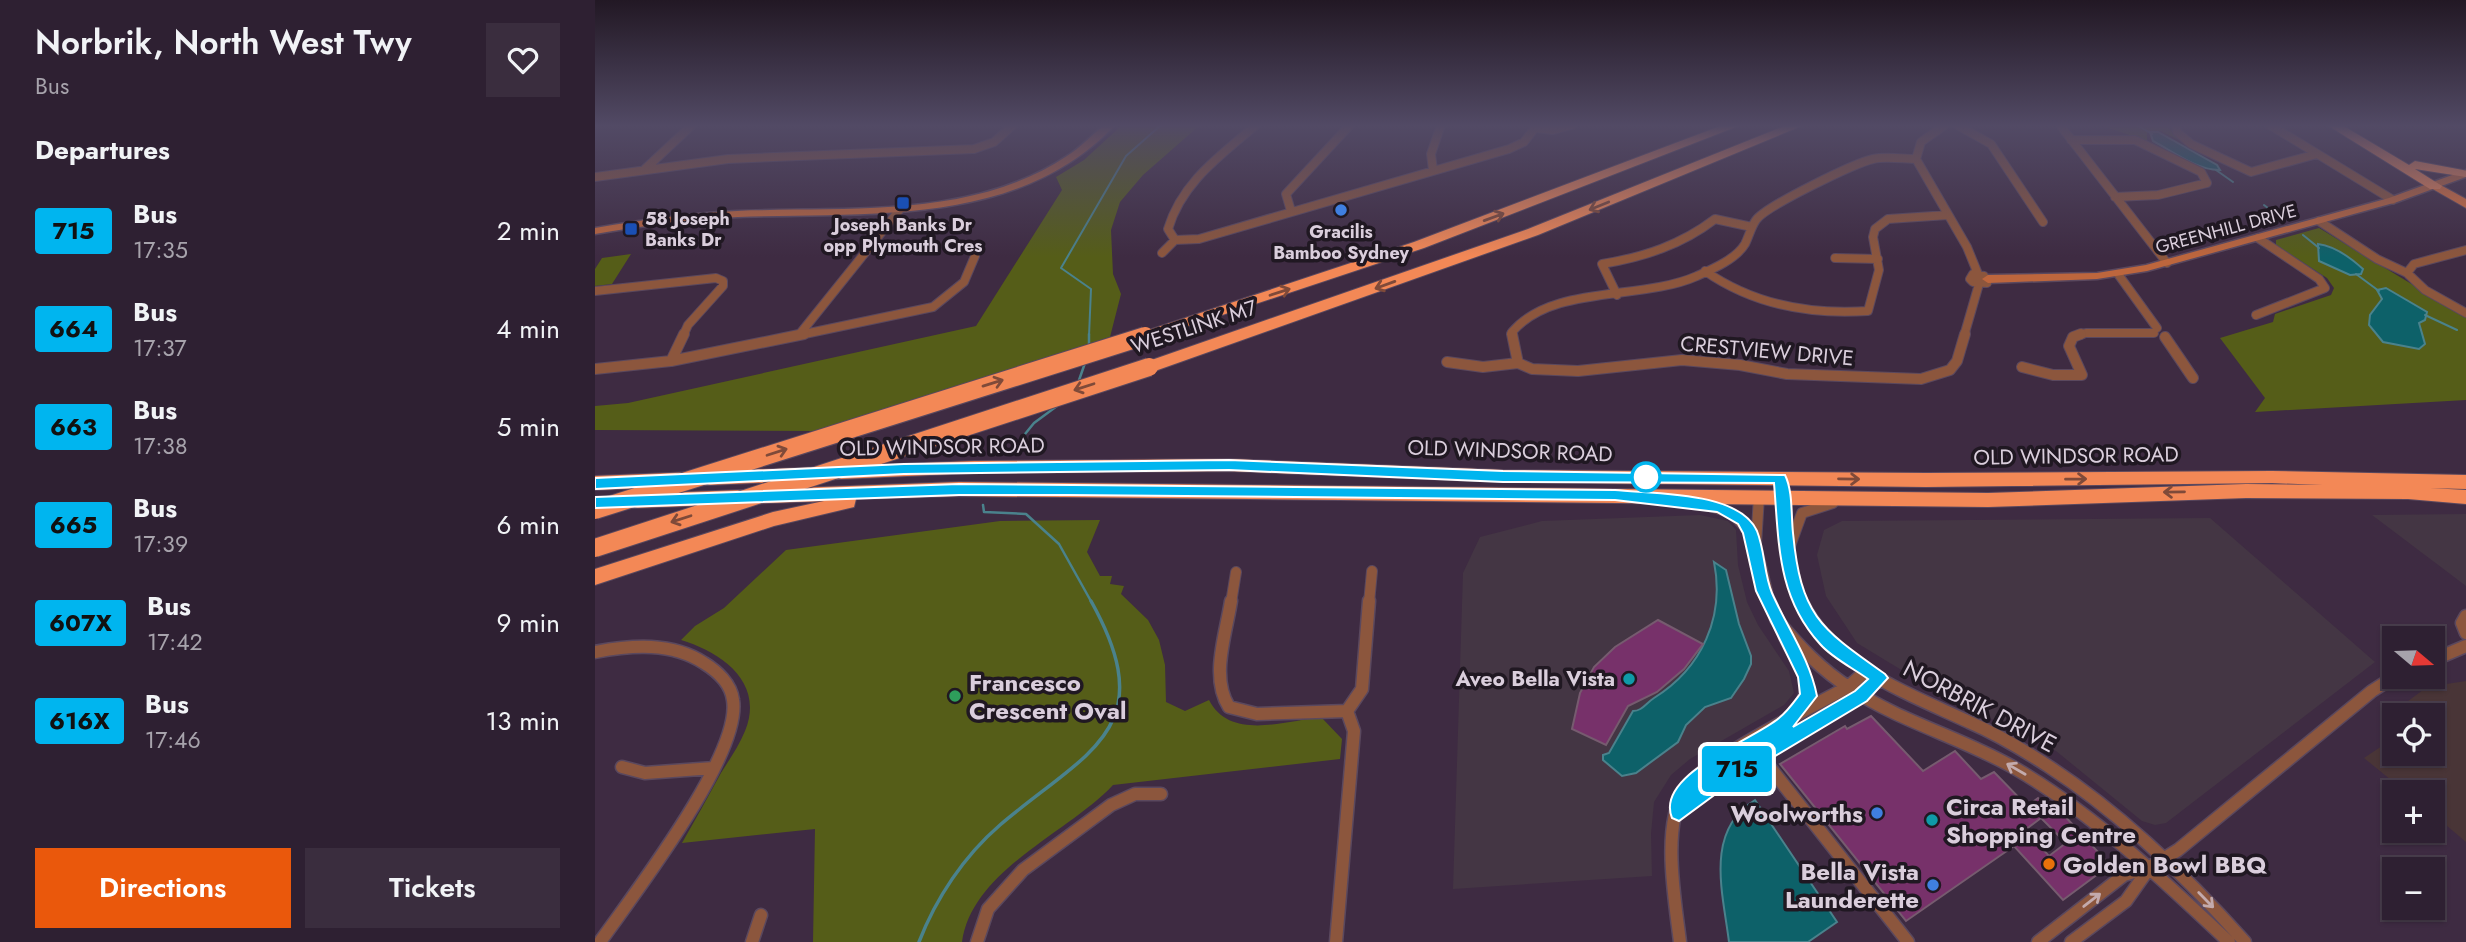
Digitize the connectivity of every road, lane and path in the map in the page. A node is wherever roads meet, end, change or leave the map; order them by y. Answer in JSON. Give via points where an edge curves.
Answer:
{"nodes":[{"id":1,"x":645,"y":169,"type":"edge"},
{"id":2,"x":1055,"y":169,"type":"edge"},
{"id":3,"x":1208,"y":169,"type":"edge"},
{"id":4,"x":1309,"y":169,"type":"edge"},
{"id":5,"x":1437,"y":169,"type":"edge"},
{"id":6,"x":1619,"y":169,"type":"edge"},
{"id":7,"x":1689,"y":169,"type":"edge"},
{"id":8,"x":1851,"y":169,"type":"edge"},
{"id":9,"x":1922,"y":169,"type":"edge"},
{"id":10,"x":2008,"y":169,"type":"edge"},
{"id":11,"x":2093,"y":169,"type":"edge"},
{"id":12,"x":2195,"y":169,"type":"edge"},
{"id":13,"x":2244,"y":169,"type":"edge"},
{"id":14,"x":2262,"y":169,"type":"edge"},
{"id":15,"x":2343,"y":169,"type":"edge"},
{"id":16,"x":2411,"y":169,"type":"edge"},
{"id":17,"x":2420,"y":169,"type":"edge"},
{"id":18,"x":2437,"y":169,"type":"edge"},
{"id":19,"x":1433,"y":170,"type":"joint"},
{"id":20,"x":2465,"y":174,"type":"edge"},
{"id":21,"x":595,"y":177,"type":"edge"},
{"id":22,"x":2440,"y":185,"type":"junction"},
{"id":23,"x":2466,"y":195,"type":"edge"},
{"id":24,"x":2115,"y":197,"type":"junction"},
{"id":25,"x":2393,"y":200,"type":"junction"},
{"id":26,"x":2466,"y":204,"type":"edge"},
{"id":27,"x":901,"y":208,"type":"junction"},
{"id":28,"x":1291,"y":211,"type":"junction"},
{"id":29,"x":1948,"y":215,"type":"junction"},
{"id":30,"x":2319,"y":221,"type":"junction"},
{"id":31,"x":2043,"y":222,"type":"dead end"},
{"id":32,"x":1752,"y":227,"type":"junction"},
{"id":33,"x":595,"y":231,"type":"edge"},
{"id":34,"x":2258,"y":238,"type":"junction"},
{"id":35,"x":1175,"y":240,"type":"junction"},
{"id":36,"x":2466,"y":250,"type":"edge"},
{"id":37,"x":1162,"y":253,"type":"dead end"},
{"id":38,"x":975,"y":256,"type":"dead end"},
{"id":39,"x":1835,"y":258,"type":"dead end"},
{"id":40,"x":1878,"y":259,"type":"junction"},
{"id":41,"x":2167,"y":263,"type":"junction"},
{"id":42,"x":1705,"y":271,"type":"junction"},
{"id":43,"x":2407,"y":273,"type":"junction"},
{"id":44,"x":2118,"y":274,"type":"junction"},
{"id":45,"x":1982,"y":279,"type":"junction"},
{"id":46,"x":595,"y":291,"type":"edge"},
{"id":47,"x":1618,"y":295,"type":"junction"},
{"id":48,"x":2466,"y":313,"type":"edge"},
{"id":49,"x":2256,"y":315,"type":"dead end"},
{"id":50,"x":2155,"y":331,"type":"junction"},
{"id":51,"x":799,"y":335,"type":"junction"},
{"id":52,"x":671,"y":361,"type":"junction"},
{"id":53,"x":1447,"y":362,"type":"dead end"},
{"id":54,"x":1518,"y":363,"type":"junction"},
{"id":55,"x":2022,"y":367,"type":"dead end"},
{"id":56,"x":595,"y":369,"type":"edge"},
{"id":57,"x":2193,"y":378,"type":"dead end"},
{"id":58,"x":2466,"y":474,"type":"edge"},
{"id":59,"x":1781,"y":478,"type":"junction"},
{"id":60,"x":2370,"y":479,"type":"junction"},
{"id":61,"x":2466,"y":482,"type":"edge"},
{"id":62,"x":595,"y":483,"type":"edge"},
{"id":63,"x":959,"y":489,"type":"junction"},
{"id":64,"x":1615,"y":495,"type":"junction"},
{"id":65,"x":2466,"y":495,"type":"edge"},
{"id":66,"x":1759,"y":496,"type":"junction"},
{"id":67,"x":1783,"y":497,"type":"junction"},
{"id":68,"x":1988,"y":499,"type":"junction"},
{"id":69,"x":595,"y":503,"type":"edge"},
{"id":70,"x":595,"y":510,"type":"edge"},
{"id":71,"x":595,"y":548,"type":"edge"},
{"id":72,"x":1758,"y":560,"type":"junction"},
{"id":73,"x":1788,"y":562,"type":"junction"},
{"id":74,"x":1236,"y":572,"type":"dead end"},
{"id":75,"x":1372,"y":572,"type":"dead end"},
{"id":76,"x":595,"y":577,"type":"edge"},
{"id":77,"x":2466,"y":616,"type":"edge"},
{"id":78,"x":1776,"y":618,"type":"junction"},
{"id":79,"x":2466,"y":633,"type":"edge"},
{"id":80,"x":2466,"y":646,"type":"edge"},
{"id":81,"x":595,"y":653,"type":"edge"},
{"id":82,"x":2445,"y":655,"type":"edge"},
{"id":83,"x":1866,"y":671,"type":"junction"},
{"id":84,"x":1880,"y":678,"type":"junction"},
{"id":85,"x":1848,"y":687,"type":"junction"},
{"id":86,"x":2382,"y":687,"type":"edge"},
{"id":87,"x":1861,"y":696,"type":"junction"},
{"id":88,"x":1347,"y":711,"type":"junction"},
{"id":89,"x":1785,"y":724,"type":"junction"},
{"id":90,"x":1760,"y":755,"type":"junction"},
{"id":91,"x":622,"y":768,"type":"dead end"},
{"id":92,"x":714,"y":768,"type":"junction"},
{"id":93,"x":1161,"y":794,"type":"dead end"},
{"id":94,"x":1679,"y":812,"type":"junction"},
{"id":95,"x":2165,"y":859,"type":"junction"},
{"id":96,"x":2150,"y":867,"type":"junction"},
{"id":97,"x":761,"y":915,"type":"dead end"},
{"id":98,"x":600,"y":942,"type":"edge"},
{"id":99,"x":752,"y":942,"type":"edge"},
{"id":100,"x":977,"y":942,"type":"edge"},
{"id":101,"x":1336,"y":942,"type":"edge"},
{"id":102,"x":1681,"y":942,"type":"edge"},
{"id":103,"x":1908,"y":942,"type":"edge"},
{"id":104,"x":2038,"y":942,"type":"edge"},
{"id":105,"x":2071,"y":942,"type":"edge"},
{"id":106,"x":2229,"y":942,"type":"edge"},
{"id":107,"x":2245,"y":942,"type":"edge"}],
"edges":[{"from":1,"to":21,"type":"street"},
{"from":2,"to":27,"type":"street","via":[[961,202]]},
{"from":3,"to":35,"type":"street","via":[[1171,209],[1168,229]]},
{"from":4,"to":28,"type":"street","via":[[1286,194]]},
{"from":5,"to":19,"type":"street"},
{"from":70,"to":6,"type":"highway","name":"WESTLINK M7","one_way":true,"bridge":true,"via":[[1145,337],[1445,235]]},
{"from":7,"to":71,"type":"highway","name":"WESTLINK M7","one_way":true,"bridge":true,"via":[[1533,232],[1149,367]]},
{"from":8,"to":32,"type":"street","via":[[1774,204]]},
{"from":9,"to":29,"type":"street"},
{"from":10,"to":31,"type":"street"},
{"from":11,"to":24,"type":"street"},
{"from":12,"to":24,"type":"street","via":[[2207,183],[2158,195]]},
{"from":13,"to":14,"type":"street"},
{"from":15,"to":25,"type":"street"},
{"from":16,"to":22,"type":"highway"},
{"from":17,"to":22,"type":"highway"},
{"from":18,"to":20,"type":"highway"},
{"from":19,"to":28,"type":"street"},
{"from":20,"to":22,"type":"street","name":"GREENHILL DRIVE"},
{"from":22,"to":23,"type":"main road"},
{"from":22,"to":25,"type":"street","name":"GREENHILL DRIVE"},
{"from":22,"to":26,"type":"main road"},
{"from":24,"to":41,"type":"street"},
{"from":25,"to":30,"type":"street","name":"GREENHILL DRIVE"},
{"from":27,"to":33,"type":"street","via":[[718,215]]},
{"from":27,"to":51,"type":"street"},
{"from":28,"to":35,"type":"street","via":[[1199,239]]},
{"from":29,"to":40,"type":"street","via":[[1898,217],[1881,223],[1873,237]]},
{"from":29,"to":45,"type":"street"},
{"from":30,"to":34,"type":"street","name":"GREENHILL DRIVE"},
{"from":30,"to":43,"type":"street"},
{"from":32,"to":42,"type":"street","via":[[1736,254]]},
{"from":32,"to":47,"type":"street","via":[[1715,219],[1656,254],[1602,264]]},
{"from":34,"to":41,"type":"street","name":"GREENHILL DRIVE"},
{"from":34,"to":49,"type":"street","via":[[2319,279],[2325,288]]},
{"from":35,"to":37,"type":"street"},
{"from":36,"to":43,"type":"street","via":[[2414,264]]},
{"from":38,"to":51,"type":"street","via":[[974,264],[941,305]]},
{"from":39,"to":40,"type":"street"},
{"from":40,"to":42,"type":"street","via":[[1877,283],[1868,310],[1814,312],[1734,291]]},
{"from":41,"to":44,"type":"street","name":"GREENHILL DRIVE"},
{"from":42,"to":47,"type":"street","via":[[1660,289]]},
{"from":43,"to":48,"type":"street"},
{"from":44,"to":45,"type":"street","name":"GREENHILL DRIVE"},
{"from":44,"to":50,"type":"street"},
{"from":45,"to":54,"type":"street","name":"CRESTVIEW DRIVE","via":[[1957,361],[1950,370],[1921,379],[1787,374],[1682,360],[1578,371],[1532,369]]},
{"from":46,"to":52,"type":"street","via":[[716,278],[723,281],[688,326]]},
{"from":47,"to":54,"type":"street","via":[[1553,306],[1521,321],[1512,332]]},
{"from":50,"to":55,"type":"street","via":[[2073,337],[2069,346],[2082,375],[2053,375]]},
{"from":50,"to":57,"type":"street","via":[[2165,337]]},
{"from":51,"to":52,"type":"street"},
{"from":52,"to":56,"type":"street"},
{"from":53,"to":54,"type":"street","name":"CRESTVIEW DRIVE","via":[[1491,368]]},
{"from":58,"to":60,"type":"highway"},
{"from":59,"to":60,"type":"highway","name":"OLD WINDSOR ROAD","one_way":true},
{"from":59,"to":62,"type":"highway","name":"OLD WINDSOR ROAD","via":[[1503,477],[1229,465],[934,468]]},
{"from":59,"to":66,"type":"highway"},
{"from":59,"to":67,"type":"highway"},
{"from":60,"to":61,"type":"highway","name":"OLD WINDSOR ROAD"},
{"from":63,"to":64,"type":"highway","name":"OLD WINDSOR ROAD"},
{"from":63,"to":69,"type":"highway","name":"OLD WINDSOR ROAD"},
{"from":63,"to":76,"type":"highway","via":[[817,508]]},
{"from":64,"to":66,"type":"highway","name":"OLD WINDSOR ROAD"},
{"from":64,"to":72,"type":"street","via":[[1729,511],[1747,526]]},
{"from":65,"to":68,"type":"highway","name":"OLD WINDSOR ROAD","one_way":true,"via":[[2246,491]]},
{"from":66,"to":67,"type":"highway","name":"OLD WINDSOR ROAD"},
{"from":66,"to":72,"type":"street","name":"NORBRIK DRIVE"},
{"from":67,"to":68,"type":"highway","name":"OLD WINDSOR ROAD"},
{"from":67,"to":73,"type":"street","name":"NORBRIK DRIVE"},
{"from":68,"to":73,"type":"street","via":[[1817,506],[1796,521]]},
{"from":72,"to":78,"type":"street","name":"NORBRIK DRIVE","via":[[1763,591]]},
{"from":73,"to":83,"type":"street","name":"NORBRIK DRIVE","via":[[1794,590],[1814,625]]},
{"from":74,"to":88,"type":"street","via":[[1219,679],[1229,707],[1257,714],[1327,708]]},
{"from":75,"to":88,"type":"street","via":[[1362,689]]},
{"from":77,"to":79,"type":"street","via":[[2462,623]]},
{"from":78,"to":85,"type":"street","name":"NORBRIK DRIVE","via":[[1811,658]]},
{"from":78,"to":89,"type":"street","name":"NORBRIK DRIVE","via":[[1809,688],[1806,701]]},
{"from":80,"to":82,"type":"street"},
{"from":81,"to":92,"type":"street","via":[[649,647],[678,651],[715,670],[729,687],[734,705],[731,730]]},
{"from":83,"to":84,"type":"street","name":"NORBRIK DRIVE"},
{"from":83,"to":85,"type":"street","name":"NORBRIK DRIVE"},
{"from":84,"to":87,"type":"street","name":"NORBRIK DRIVE"},
{"from":84,"to":95,"type":"street","name":"NORBRIK DRIVE","via":[[2020,748]]},
{"from":85,"to":87,"type":"street","name":"NORBRIK DRIVE"},
{"from":85,"to":89,"type":"street","name":"NORBRIK DRIVE"},
{"from":86,"to":95,"type":"street"},
{"from":87,"to":90,"type":"street","name":"NORBRIK DRIVE"},
{"from":96,"to":87,"type":"street","name":"NORBRIK DRIVE","one_way":true,"via":[[2074,807],[2017,770]]},
{"from":88,"to":101,"type":"street","via":[[1354,731]]},
{"from":89,"to":94,"type":"street","name":"NORBRIK DRIVE","via":[[1691,782]]},
{"from":90,"to":94,"type":"street","name":"NORBRIK DRIVE"},
{"from":90,"to":103,"type":"street"},
{"from":91,"to":92,"type":"street","via":[[645,773]]},
{"from":92,"to":98,"type":"street"},
{"from":93,"to":100,"type":"street","via":[[1135,794],[1111,805],[1030,864],[988,909]]},
{"from":94,"to":102,"type":"street","name":"NORBRIK DRIVE","via":[[1672,852]]},
{"from":95,"to":96,"type":"street"},
{"from":95,"to":107,"type":"street","name":"NORBRIK DRIVE","one_way":true},
{"from":104,"to":96,"type":"street","one_way":true,"via":[[2125,876]]},
{"from":96,"to":105,"type":"street","via":[[2143,885]]},
{"from":96,"to":106,"type":"street","name":"NORBRIK DRIVE"},
{"from":97,"to":99,"type":"street"}]}
